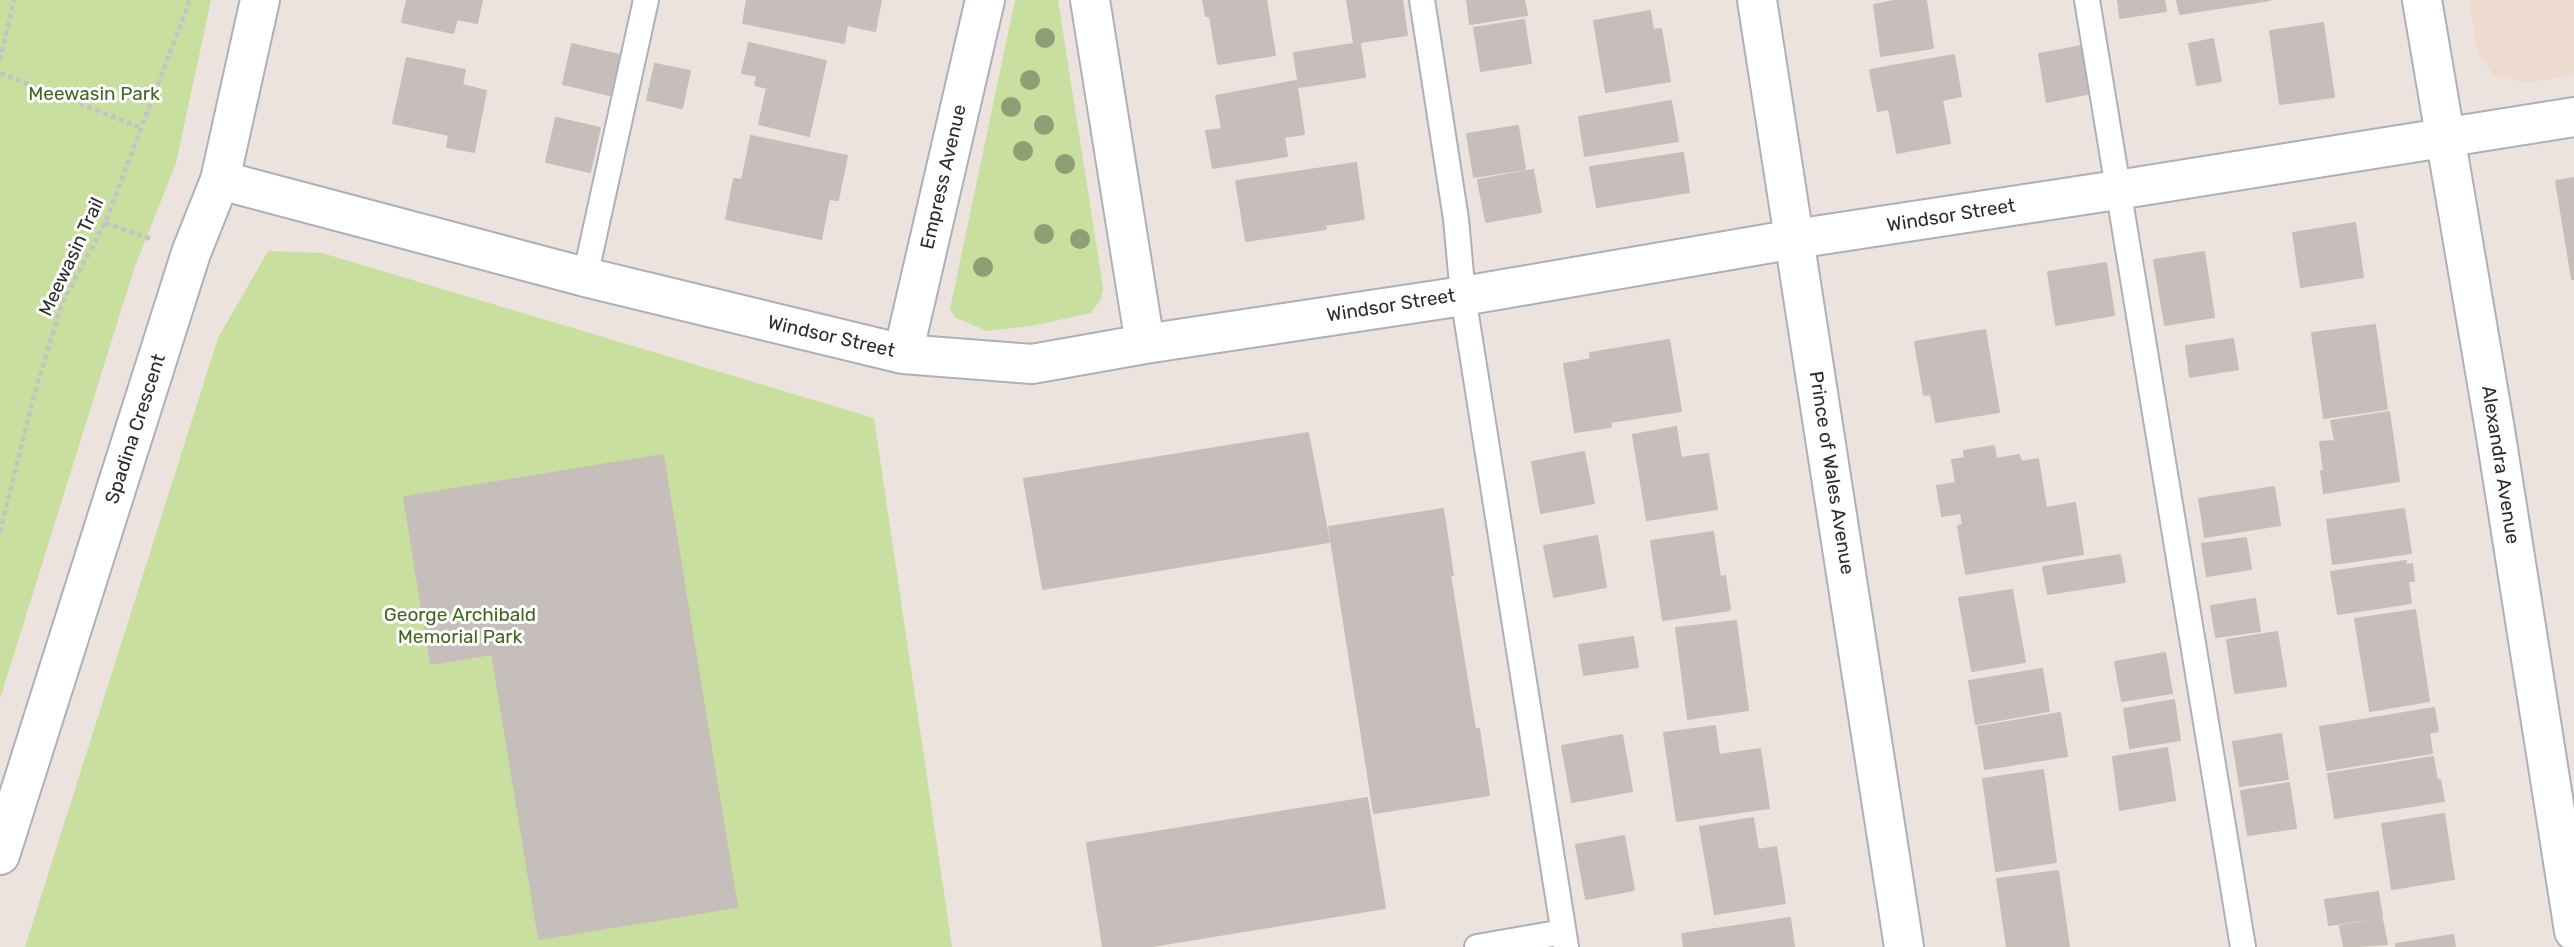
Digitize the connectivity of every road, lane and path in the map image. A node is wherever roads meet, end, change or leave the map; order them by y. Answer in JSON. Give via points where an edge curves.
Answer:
{"nodes":[{"id":1,"x":14,"y":0,"type":"edge"},
{"id":2,"x":190,"y":0,"type":"edge"},
{"id":3,"x":260,"y":0,"type":"edge"},
{"id":4,"x":646,"y":0,"type":"edge"},
{"id":5,"x":985,"y":0,"type":"edge"},
{"id":6,"x":1090,"y":0,"type":"edge"},
{"id":7,"x":1422,"y":0,"type":"edge"},
{"id":8,"x":1757,"y":0,"type":"edge"},
{"id":9,"x":2087,"y":0,"type":"edge"},
{"id":10,"x":2422,"y":0,"type":"edge"},
{"id":11,"x":0,"y":60,"type":"edge"},
{"id":12,"x":0,"y":72,"type":"edge"},
{"id":13,"x":2574,"y":117,"type":"edge"},
{"id":14,"x":142,"y":128,"type":"junction"},
{"id":15,"x":2444,"y":139,"type":"junction"},
{"id":16,"x":220,"y":180,"type":"junction"},
{"id":17,"x":2118,"y":191,"type":"junction"},
{"id":18,"x":1795,"y":239,"type":"junction"},
{"id":19,"x":585,"y":277,"type":"junction"},
{"id":20,"x":1463,"y":296,"type":"junction"},
{"id":21,"x":1145,"y":344,"type":"junction"},
{"id":22,"x":903,"y":354,"type":"junction"},
{"id":23,"x":0,"y":532,"type":"edge"},
{"id":24,"x":0,"y":855,"type":"edge"},
{"id":25,"x":2574,"y":931,"type":"edge"},
{"id":26,"x":1565,"y":939,"type":"edge"},
{"id":27,"x":1477,"y":947,"type":"edge"},
{"id":28,"x":1904,"y":947,"type":"edge"},
{"id":29,"x":2243,"y":947,"type":"edge"}],
"edges":[{"from":1,"to":11,"type":"path"},
{"from":2,"to":14,"type":"path","name":"Meewasin Trail"},
{"from":3,"to":16,"type":"street","name":"Spadina Crescent"},
{"from":4,"to":19,"type":"lane"},
{"from":5,"to":22,"type":"street","name":"Empress Avenue"},
{"from":6,"to":21,"type":"street"},
{"from":7,"to":20,"type":"lane","via":[[1456,219]]},
{"from":8,"to":18,"type":"street","name":"Prince of Wales Avenue"},
{"from":9,"to":17,"type":"lane"},
{"from":10,"to":15,"type":"street","name":"Alexandra Avenue"},
{"from":12,"to":14,"type":"path"},
{"from":13,"to":15,"type":"street","name":"Windsor Street"},
{"from":14,"to":23,"type":"path","name":"Meewasin Trail","via":[[105,223],[62,303]]},
{"from":15,"to":17,"type":"street","name":"Windsor Street"},
{"from":15,"to":25,"type":"street","name":"Alexandra Avenue"},
{"from":16,"to":19,"type":"street","name":"Windsor Street"},
{"from":16,"to":24,"type":"street","name":"Spadina Crescent","via":[[191,253]]},
{"from":17,"to":18,"type":"street","name":"Windsor Street"},
{"from":17,"to":29,"type":"lane"},
{"from":18,"to":20,"type":"street","name":"Windsor Street"},
{"from":18,"to":28,"type":"street","name":"Prince of Wales Avenue"},
{"from":19,"to":22,"type":"street","name":"Windsor Street"},
{"from":20,"to":21,"type":"street","name":"Windsor Street"},
{"from":20,"to":26,"type":"lane"},
{"from":21,"to":22,"type":"street","name":"Windsor Street","via":[[1032,364]]},
{"from":26,"to":27,"type":"lane"}]}
